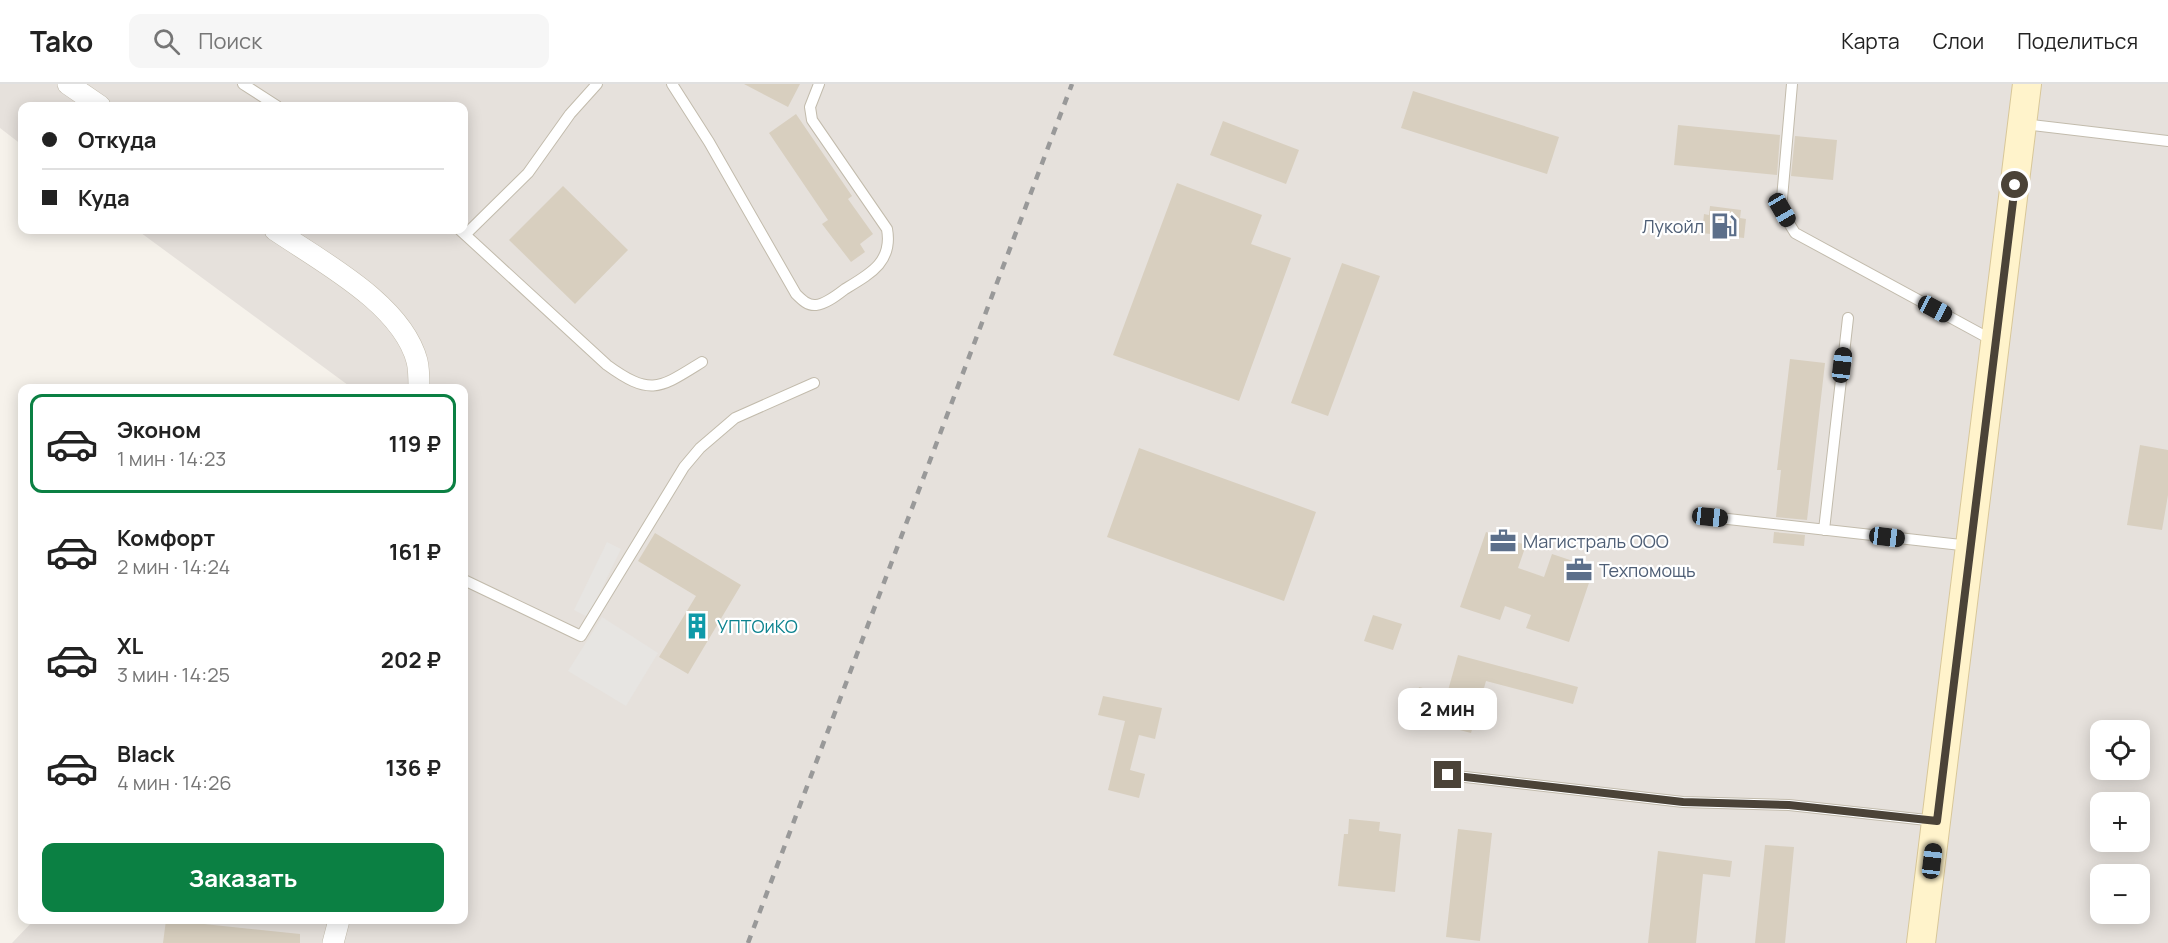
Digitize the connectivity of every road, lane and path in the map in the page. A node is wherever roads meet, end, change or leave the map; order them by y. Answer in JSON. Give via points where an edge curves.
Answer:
{"nodes":[{"id":1,"x":68,"y":84,"type":"edge"},
{"id":2,"x":243,"y":84,"type":"edge"},
{"id":3,"x":597,"y":84,"type":"edge"},
{"id":4,"x":672,"y":84,"type":"edge"},
{"id":5,"x":819,"y":84,"type":"edge"},
{"id":6,"x":1792,"y":84,"type":"edge"},
{"id":7,"x":2027,"y":84,"type":"edge"},
{"id":8,"x":94,"y":102,"type":"edge"},
{"id":9,"x":271,"y":102,"type":"edge"},
{"id":10,"x":2022,"y":124,"type":"junction"},
{"id":11,"x":2168,"y":141,"type":"edge"},
{"id":12,"x":468,"y":227,"type":"edge"},
{"id":13,"x":281,"y":234,"type":"edge"},
{"id":14,"x":465,"y":234,"type":"edge"},
{"id":15,"x":1848,"y":318,"type":"dead end"},
{"id":16,"x":1996,"y":342,"type":"junction"},
{"id":17,"x":702,"y":362,"type":"dead end"},
{"id":18,"x":814,"y":382,"type":"dead end"},
{"id":19,"x":419,"y":384,"type":"edge"},
{"id":20,"x":1710,"y":517,"type":"dead end"},
{"id":21,"x":1824,"y":530,"type":"junction"},
{"id":22,"x":1971,"y":546,"type":"junction"},
{"id":23,"x":468,"y":581,"type":"edge"},
{"id":24,"x":1448,"y":775,"type":"dead end"},
{"id":25,"x":1937,"y":821,"type":"junction"},
{"id":26,"x":1922,"y":943,"type":"edge"}],
"edges":[{"from":1,"to":8,"type":"street"},
{"from":2,"to":9,"type":"lane"},
{"from":3,"to":12,"type":"lane","via":[[528,173]]},
{"from":4,"to":5,"type":"lane","via":[[796,294],[805,303],[815,305],[872,272],[884,258],[890,242],[887,229],[812,120],[810,107]]},
{"from":6,"to":16,"type":"lane","via":[[1782,210],[1795,233]]},
{"from":7,"to":10,"type":"street"},
{"from":10,"to":11,"type":"lane"},
{"from":10,"to":16,"type":"street"},
{"from":13,"to":19,"type":"street","via":[[380,304],[398,322],[418,363]]},
{"from":14,"to":17,"type":"lane","via":[[628,380],[647,386],[666,384]]},
{"from":15,"to":21,"type":"lane"},
{"from":16,"to":22,"type":"street"},
{"from":18,"to":23,"type":"lane","via":[[735,418],[700,448],[684,467],[581,636]]},
{"from":20,"to":21,"type":"lane"},
{"from":21,"to":22,"type":"lane"},
{"from":22,"to":25,"type":"street"},
{"from":24,"to":25,"type":"lane","via":[[1683,802],[1789,805]]},
{"from":25,"to":26,"type":"street"}]}
